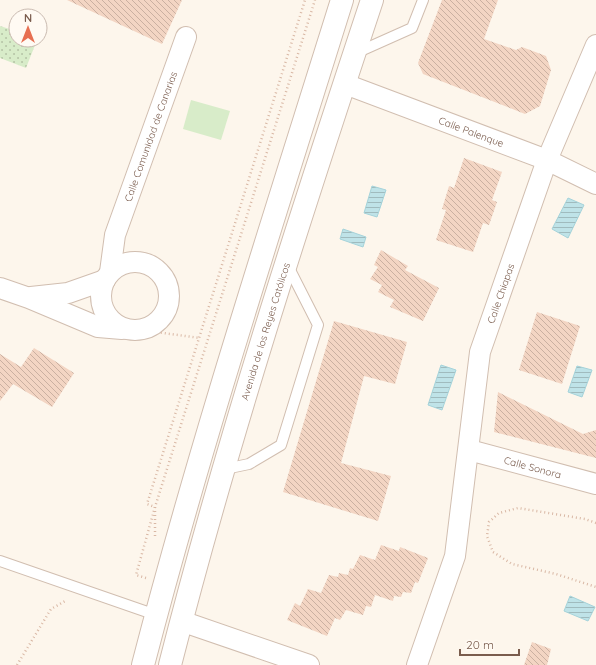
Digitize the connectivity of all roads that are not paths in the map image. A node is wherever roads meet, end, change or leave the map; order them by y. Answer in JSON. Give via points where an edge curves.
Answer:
{"nodes":[{"id":1,"x":342,"y":0,"type":"edge"},
{"id":2,"x":372,"y":0,"type":"edge"},
{"id":3,"x":423,"y":0,"type":"edge"},
{"id":4,"x":186,"y":37,"type":"dead end"},
{"id":5,"x":596,"y":45,"type":"edge"},
{"id":6,"x":354,"y":54,"type":"junction"},
{"id":7,"x":344,"y":84,"type":"junction"},
{"id":8,"x":547,"y":160,"type":"junction"},
{"id":9,"x":596,"y":184,"type":"edge"},
{"id":10,"x":115,"y":235,"type":"junction"},
{"id":11,"x":135,"y":262,"type":"junction"},
{"id":12,"x":287,"y":263,"type":"junction"},
{"id":13,"x":107,"y":276,"type":"junction"},
{"id":14,"x":0,"y":288,"type":"edge"},
{"id":15,"x":29,"y":298,"type":"junction"},
{"id":16,"x":136,"y":330,"type":"junction"},
{"id":17,"x":469,"y":450,"type":"junction"},
{"id":18,"x":225,"y":469,"type":"junction"},
{"id":19,"x":596,"y":484,"type":"edge"},
{"id":20,"x":0,"y":561,"type":"edge"},
{"id":21,"x":156,"y":615,"type":"junction"},
{"id":22,"x":181,"y":621,"type":"junction"},
{"id":23,"x":143,"y":665,"type":"edge"},
{"id":24,"x":170,"y":665,"type":"edge"},
{"id":25,"x":309,"y":665,"type":"edge"},
{"id":26,"x":417,"y":665,"type":"edge"}],
"edges":[{"from":1,"to":21,"type":"street","via":[[241,323]]},
{"from":2,"to":6,"type":"street","name":"Avenida de los Reyes Católicos"},
{"from":3,"to":6,"type":"lane","via":[[412,28]]},
{"from":4,"to":10,"type":"street","name":"Calle Comunidad de Canarias"},
{"from":5,"to":8,"type":"street","name":"Calle Chiapas"},
{"from":6,"to":7,"type":"street","name":"Avenida de los Reyes Católicos"},
{"from":7,"to":8,"type":"street","name":"Calle Palenque"},
{"from":7,"to":12,"type":"street","name":"Avenida de los Reyes Católicos"},
{"from":8,"to":9,"type":"street","name":"Calle Palenque"},
{"from":8,"to":17,"type":"street","name":"Calle Chiapas","via":[[480,352]]},
{"from":10,"to":11,"type":"street"},
{"from":10,"to":13,"type":"street","name":"Calle Comunidad de Canarias"},
{"from":11,"to":13,"type":"street","via":[[125,264]]},
{"from":11,"to":16,"type":"street","via":[[145,264],[162,275],[169,294],[164,314],[158,321]]},
{"from":12,"to":18,"type":"street","name":"Avenida de los Reyes Católicos"},
{"from":12,"to":18,"type":"lane","via":[[318,325],[281,445],[249,464]]},
{"from":13,"to":15,"type":"street","via":[[68,293]]},
{"from":13,"to":16,"type":"street","via":[[100,296],[106,315],[117,325]]},
{"from":14,"to":15,"type":"street"},
{"from":15,"to":16,"type":"street","via":[[98,326]]},
{"from":17,"to":19,"type":"street","name":"Calle Sonora"},
{"from":17,"to":26,"type":"street","name":"Calle Chiapas","via":[[455,556]]},
{"from":18,"to":22,"type":"street","name":"Avenida de los Reyes Católicos"},
{"from":20,"to":21,"type":"lane"},
{"from":21,"to":23,"type":"street"},
{"from":22,"to":24,"type":"street","name":"Avenida de los Reyes Católicos"},
{"from":22,"to":25,"type":"street"}]}
